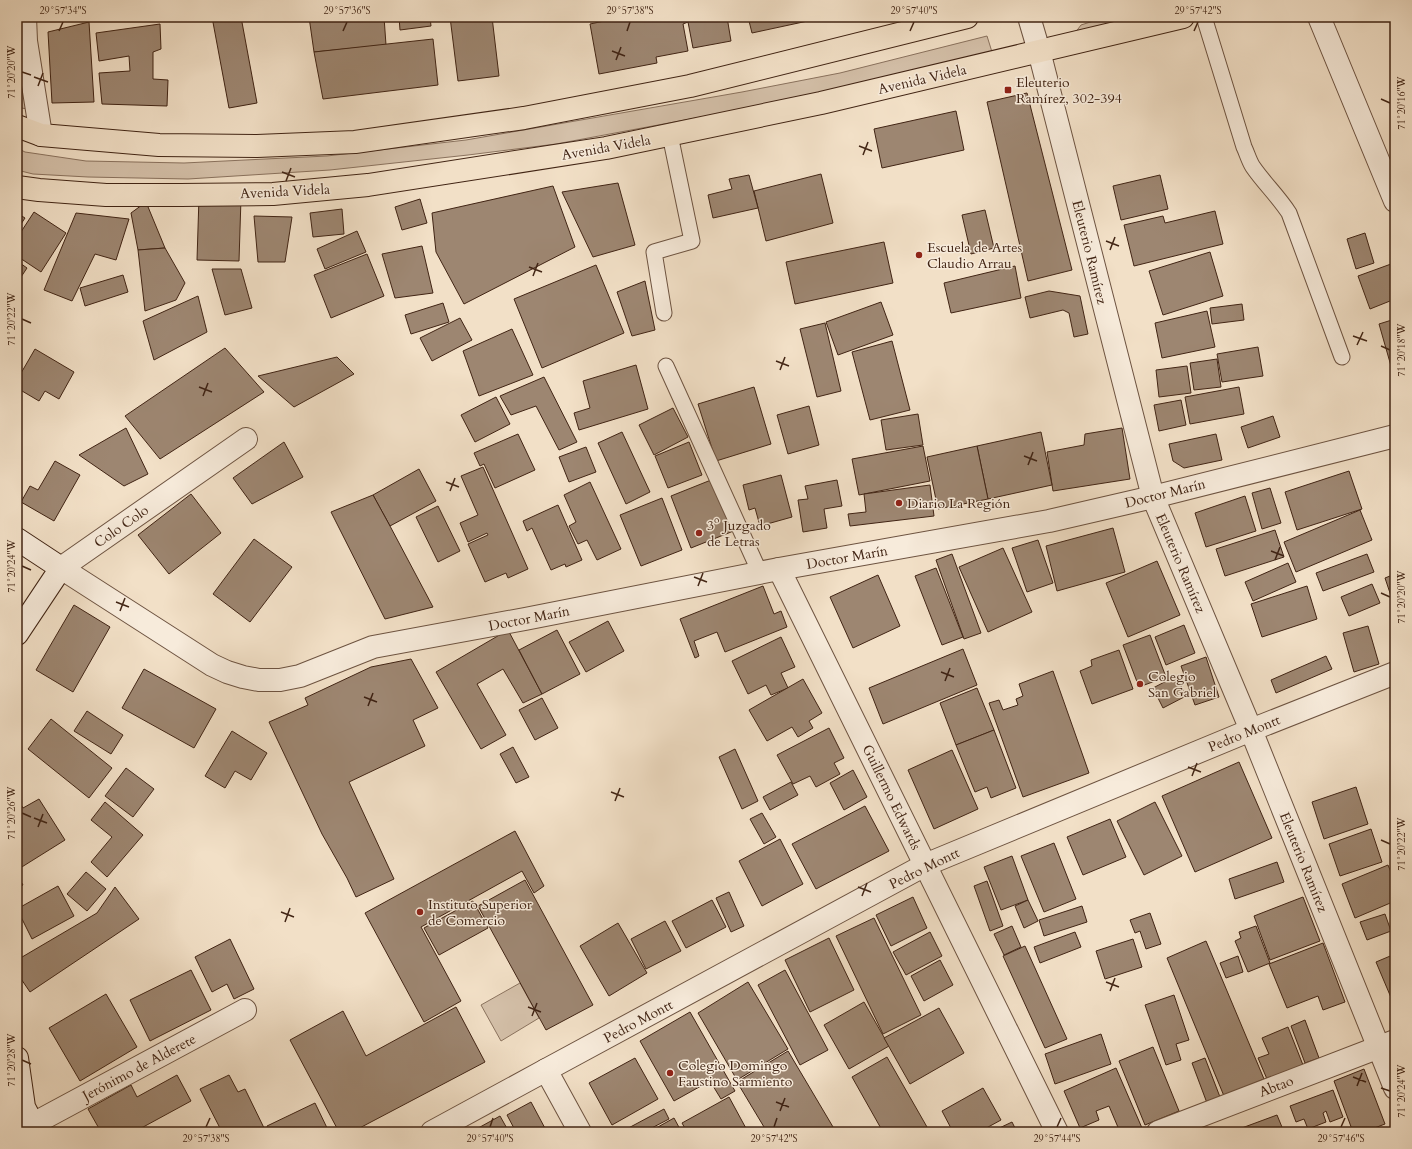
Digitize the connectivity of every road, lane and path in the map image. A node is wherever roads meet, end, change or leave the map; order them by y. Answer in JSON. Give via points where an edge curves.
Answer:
{"nodes":[{"id":1,"x":25,"y":17,"type":"edge"},
{"id":2,"x":967,"y":17,"type":"edge"},
{"id":3,"x":1029,"y":17,"type":"edge"},
{"id":4,"x":1183,"y":17,"type":"edge"},
{"id":5,"x":1204,"y":17,"type":"edge"},
{"id":6,"x":1319,"y":17,"type":"edge"},
{"id":7,"x":1039,"y":51,"type":"junction"},
{"id":8,"x":17,"y":126,"type":"edge"},
{"id":9,"x":41,"y":135,"type":"junction"},
{"id":10,"x":670,"y":135,"type":"junction"},
{"id":11,"x":17,"y":186,"type":"edge"},
{"id":12,"x":1395,"y":201,"type":"edge"},
{"id":13,"x":664,"y":313,"type":"dead end"},
{"id":14,"x":1342,"y":357,"type":"dead end"},
{"id":15,"x":666,"y":366,"type":"dead end"},
{"id":16,"x":1395,"y":436,"type":"edge"},
{"id":17,"x":246,"y":439,"type":"dead end"},
{"id":18,"x":1153,"y":497,"type":"junction"},
{"id":19,"x":17,"y":539,"type":"edge"},
{"id":20,"x":61,"y":568,"type":"junction"},
{"id":21,"x":769,"y":571,"type":"junction"},
{"id":22,"x":17,"y":634,"type":"edge"},
{"id":23,"x":1395,"y":673,"type":"edge"},
{"id":24,"x":1251,"y":730,"type":"junction"},
{"id":25,"x":925,"y":865,"type":"junction"},
{"id":26,"x":245,"y":1010,"type":"dead end"},
{"id":27,"x":1387,"y":1044,"type":"edge"},
{"id":28,"x":17,"y":1058,"type":"edge"},
{"id":29,"x":546,"y":1070,"type":"junction"},
{"id":30,"x":1395,"y":1088,"type":"edge"},
{"id":31,"x":28,"y":1116,"type":"edge"},
{"id":32,"x":432,"y":1132,"type":"edge"},
{"id":33,"x":580,"y":1132,"type":"edge"},
{"id":34,"x":1057,"y":1132,"type":"edge"},
{"id":35,"x":1158,"y":1132,"type":"edge"}],
"edges":[{"from":1,"to":9,"type":"street","via":[[26,41]]},
{"from":2,"to":9,"type":"main road","via":[[690,86],[524,118],[355,142],[256,146],[166,145]]},
{"from":3,"to":7,"type":"street","name":"Eleuterio Ramírez"},
{"from":4,"to":7,"type":"main road","name":"Avenida Videla"},
{"from":5,"to":14,"type":"lane","via":[[1244,147],[1252,165],[1288,213]]},
{"from":6,"to":12,"type":"street"},
{"from":7,"to":10,"type":"main road","name":"Avenida Videla","via":[[820,103]]},
{"from":7,"to":18,"type":"street","name":"Eleuterio Ramírez"},
{"from":8,"to":9,"type":"main road"},
{"from":10,"to":11,"type":"main road","name":"Avenida Videla","via":[[606,148],[368,185],[273,194],[106,195]]},
{"from":10,"to":13,"type":"lane","via":[[692,241],[654,252]]},
{"from":15,"to":21,"type":"lane"},
{"from":16,"to":18,"type":"street","name":"Doctor Marín"},
{"from":17,"to":20,"type":"street","name":"Colo Colo"},
{"from":18,"to":21,"type":"street","name":"Doctor Marín","via":[[1049,521]]},
{"from":18,"to":24,"type":"street","name":"Eleuterio Ramírez"},
{"from":19,"to":20,"type":"street","name":"Doctor Marín"},
{"from":20,"to":21,"type":"street","name":"Doctor Marín","via":[[212,665],[227,672],[259,680],[280,680],[300,676],[373,647]]},
{"from":20,"to":22,"type":"street","name":"Colo Colo"},
{"from":21,"to":25,"type":"street","name":"Guillermo Edwards"},
{"from":23,"to":24,"type":"street","name":"Pedro Montt"},
{"from":24,"to":25,"type":"street","name":"Pedro Montt"},
{"from":24,"to":27,"type":"street","name":"Eleuterio Ramírez"},
{"from":25,"to":29,"type":"street","name":"Pedro Montt"},
{"from":25,"to":34,"type":"street","name":"Guillermo Edwards"},
{"from":26,"to":31,"type":"street","name":"Jerónimo de Alderete"},
{"from":27,"to":30,"type":"street","name":"Eleuterio Ramírez"},
{"from":27,"to":35,"type":"street","name":"Abtao"},
{"from":28,"to":31,"type":"street"},
{"from":29,"to":32,"type":"street","name":"Pedro Montt"},
{"from":29,"to":33,"type":"street"}]}
